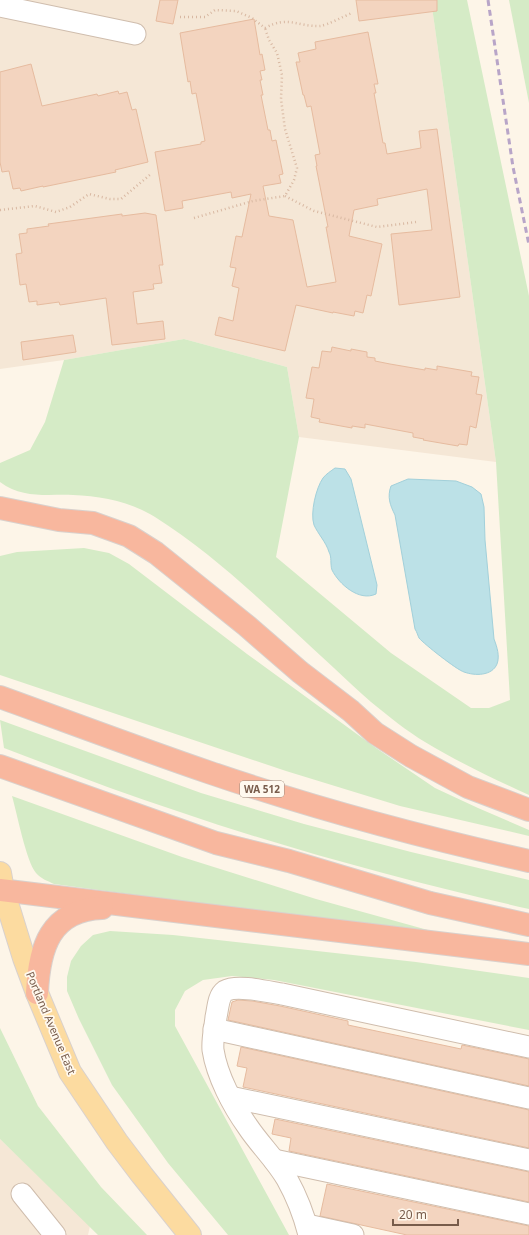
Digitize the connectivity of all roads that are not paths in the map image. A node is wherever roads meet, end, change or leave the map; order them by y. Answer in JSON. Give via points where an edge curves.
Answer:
{"nodes":[{"id":1,"x":0,"y":6,"type":"edge"},
{"id":2,"x":134,"y":34,"type":"dead end"},
{"id":3,"x":0,"y":508,"type":"edge"},
{"id":4,"x":59,"y":520,"type":"junction"},
{"id":5,"x":0,"y":525,"type":"edge"},
{"id":6,"x":0,"y":697,"type":"edge"},
{"id":7,"x":0,"y":766,"type":"edge"},
{"id":8,"x":529,"y":810,"type":"edge"},
{"id":9,"x":529,"y":861,"type":"edge"},
{"id":10,"x":1,"y":885,"type":"edge"},
{"id":11,"x":136,"y":906,"type":"junction"},
{"id":12,"x":529,"y":925,"type":"edge"},
{"id":13,"x":529,"y":954,"type":"edge"},
{"id":14,"x":37,"y":993,"type":"junction"},
{"id":15,"x":214,"y":1029,"type":"junction"},
{"id":16,"x":529,"y":1047,"type":"edge"},
{"id":17,"x":230,"y":1097,"type":"junction"},
{"id":18,"x":529,"y":1098,"type":"edge"},
{"id":19,"x":274,"y":1160,"type":"junction"},
{"id":20,"x":529,"y":1160,"type":"edge"},
{"id":21,"x":22,"y":1194,"type":"dead end"},
{"id":22,"x":529,"y":1214,"type":"edge"},
{"id":23,"x":308,"y":1230,"type":"edge"},
{"id":24,"x":55,"y":1235,"type":"edge"},
{"id":25,"x":190,"y":1235,"type":"edge"},
{"id":26,"x":353,"y":1235,"type":"edge"}],
"edges":[{"from":1,"to":2,"type":"lane"},
{"from":3,"to":4,"type":"highway"},
{"from":4,"to":5,"type":"highway"},
{"from":4,"to":8,"type":"highway","via":[[93,523],[129,536],[156,553],[375,733],[468,787]]},
{"from":6,"to":9,"type":"highway","number":"WA 512","via":[[201,770],[281,795],[378,824]]},
{"from":7,"to":12,"type":"highway","via":[[216,843],[289,861],[430,903]]},
{"from":10,"to":11,"type":"highway"},
{"from":10,"to":14,"type":"main road","name":"Portland Avenue East"},
{"from":11,"to":13,"type":"highway"},
{"from":11,"to":14,"type":"highway","via":[[95,908],[79,911],[67,917],[50,935],[43,950],[38,970]]},
{"from":14,"to":25,"type":"main road","name":"Portland Avenue East","via":[[70,1072],[121,1147]]},
{"from":15,"to":16,"type":"lane","via":[[221,995],[236,988],[282,994]]},
{"from":15,"to":17,"type":"lane","via":[[213,1049],[217,1068]]},
{"from":15,"to":18,"type":"lane"},
{"from":17,"to":19,"type":"lane","via":[[248,1127]]},
{"from":17,"to":20,"type":"lane"},
{"from":19,"to":22,"type":"lane"},
{"from":19,"to":23,"type":"lane","via":[[300,1204]]},
{"from":21,"to":24,"type":"lane"},
{"from":23,"to":26,"type":"lane"}]}
